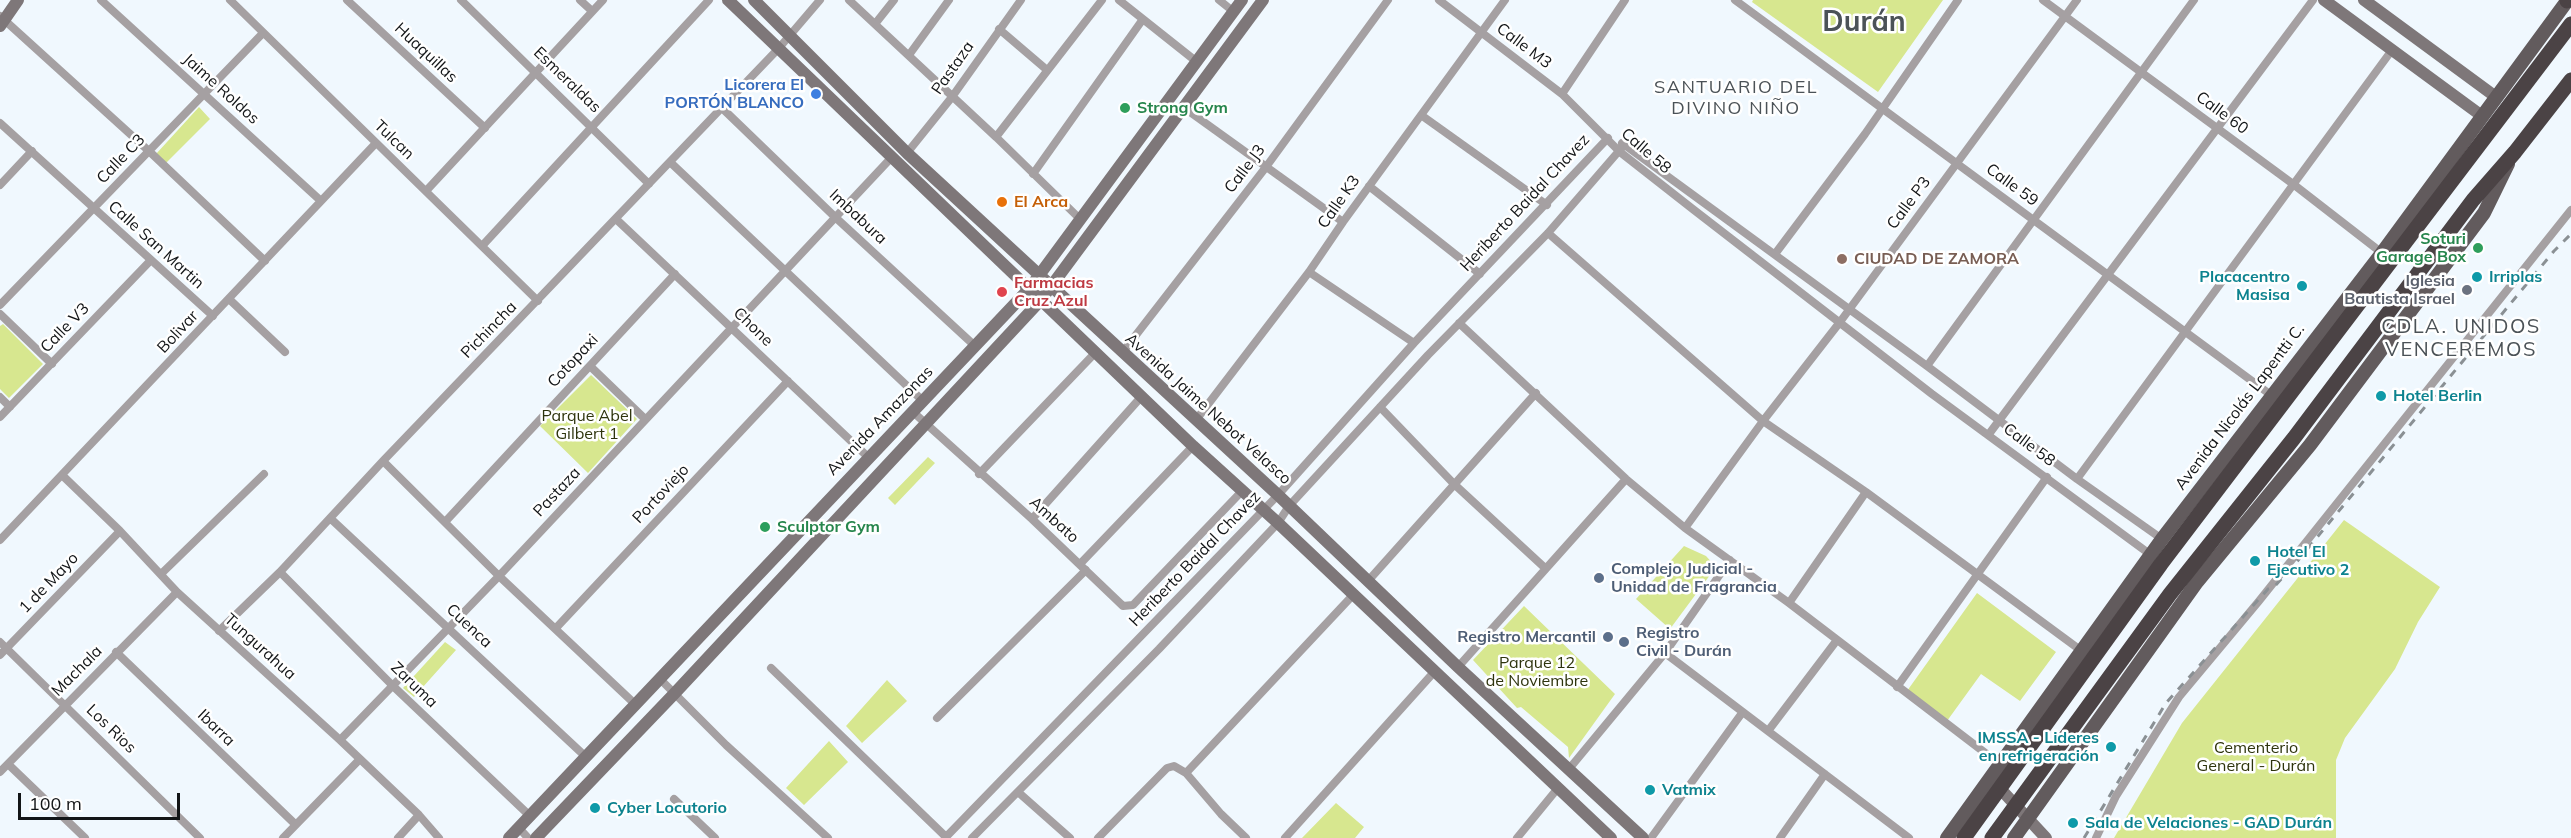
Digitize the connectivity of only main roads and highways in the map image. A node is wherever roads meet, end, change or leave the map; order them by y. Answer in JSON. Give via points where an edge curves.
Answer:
{"nodes":[{"id":1,"x":2567,"y":0,"type":"edge"},
{"id":2,"x":2571,"y":24,"type":"edge"},
{"id":3,"x":2571,"y":80,"type":"edge"},
{"id":4,"x":2515,"y":152,"type":"junction"},
{"id":5,"x":1995,"y":784,"type":"junction"},
{"id":6,"x":1947,"y":838,"type":"edge"},
{"id":7,"x":1964,"y":838,"type":"edge"},
{"id":8,"x":1992,"y":838,"type":"edge"},
{"id":9,"x":2014,"y":838,"type":"edge"}],
"edges":[{"from":1,"to":5,"type":"main road","name":"Avenida Nicolás Lapentti C.","via":[[2382,253],[2162,539],[2001,765]]},
{"from":2,"to":5,"type":"highway","name":"Avenida Nicolás Lapentti C."},
{"from":3,"to":4,"type":"highway"},
{"from":4,"to":8,"type":"highway","via":[[2473,200],[2294,438],[2170,594]]},
{"from":4,"to":9,"type":"main road","via":[[2484,213],[2310,445],[2197,582]]},
{"from":5,"to":6,"type":"main road","name":"Avenida Nicolás Lapentti C."},
{"from":5,"to":7,"type":"highway","name":"Avenida Nicolás Lapentti C."}]}
